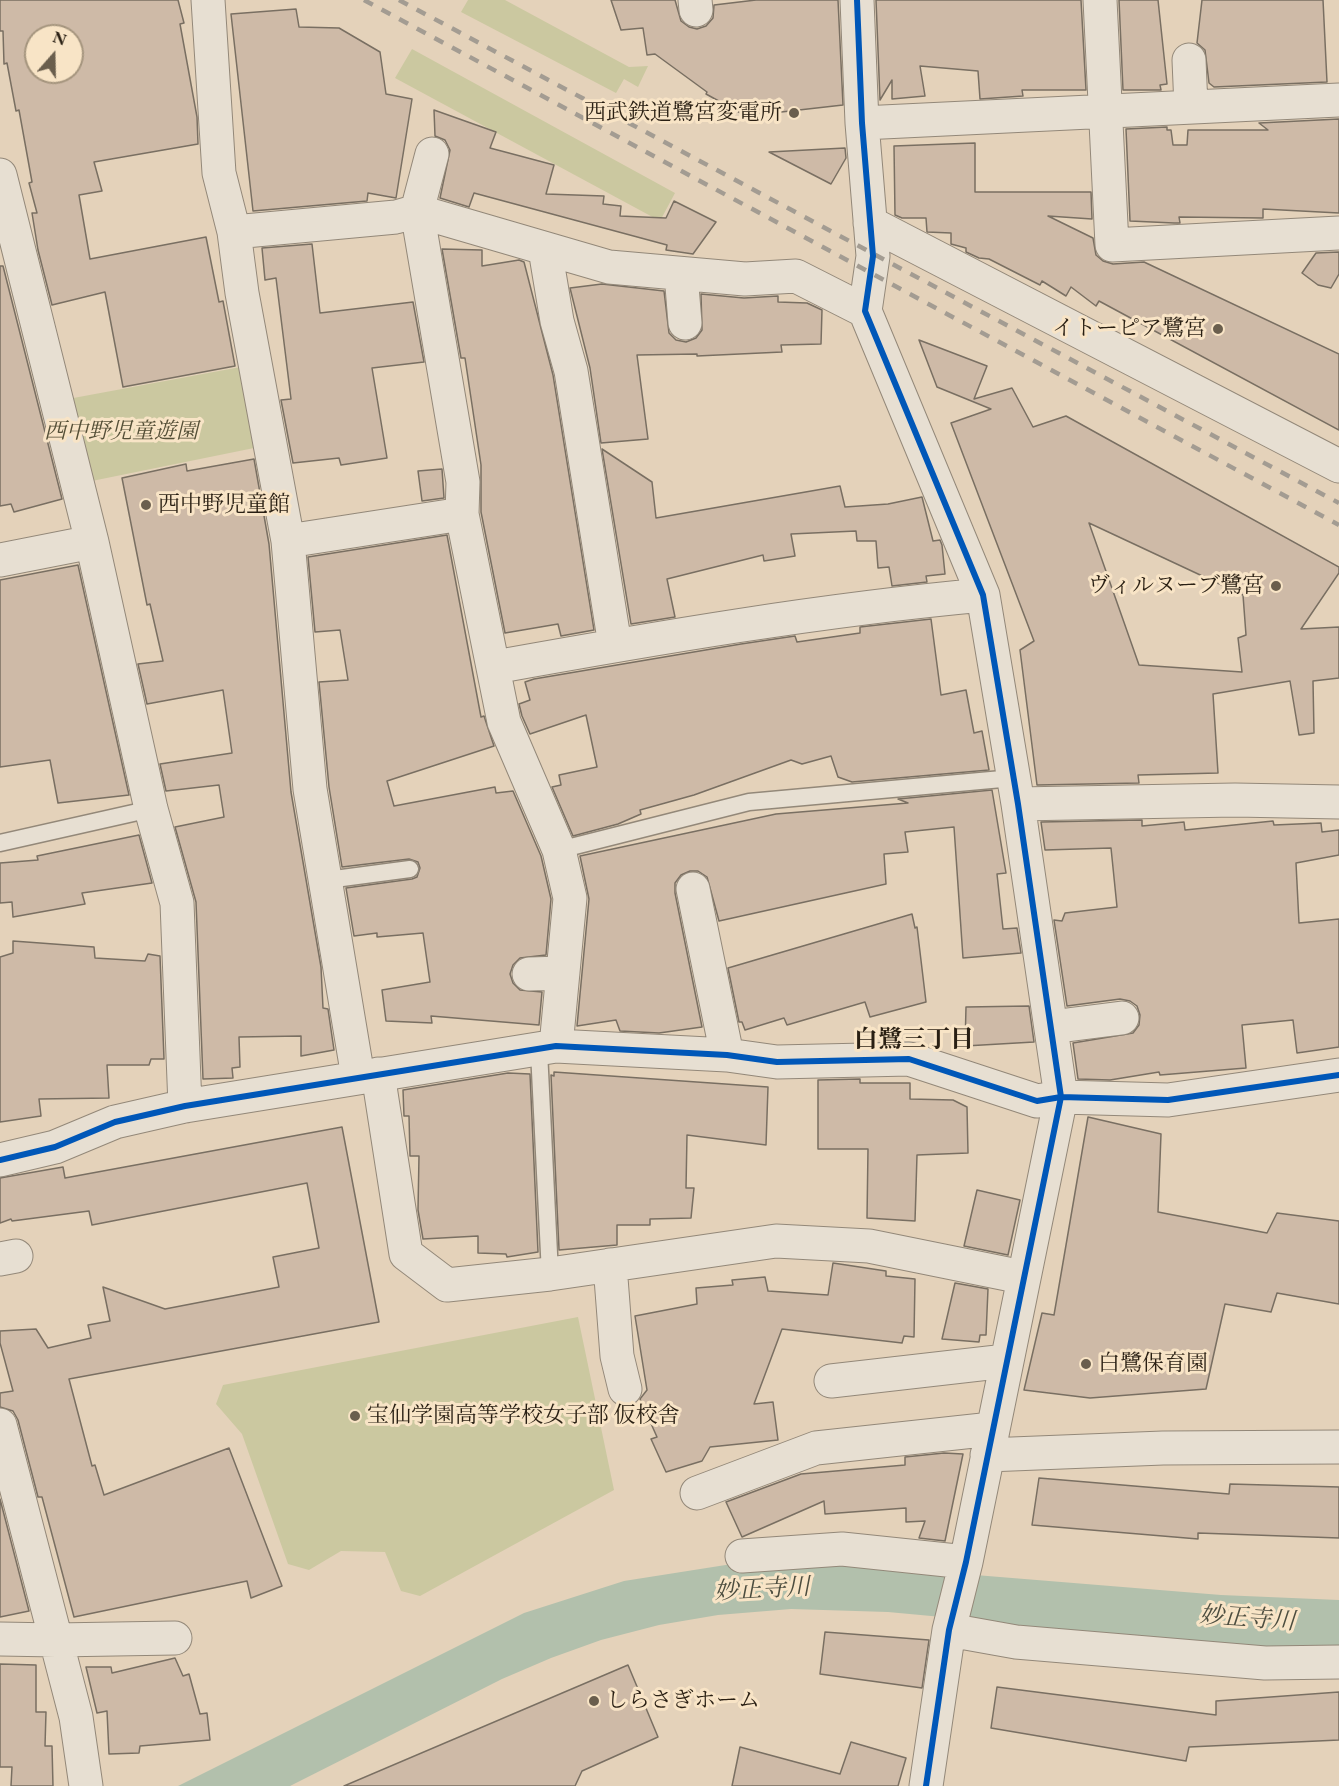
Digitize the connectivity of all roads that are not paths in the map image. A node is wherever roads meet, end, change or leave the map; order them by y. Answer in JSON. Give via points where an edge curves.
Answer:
{"nodes":[{"id":1,"x":208,"y":0,"type":"edge"},
{"id":2,"x":857,"y":0,"type":"edge"},
{"id":3,"x":1100,"y":0,"type":"edge"},
{"id":4,"x":1189,"y":60,"type":"dead end"},
{"id":5,"x":1339,"y":100,"type":"edge"},
{"id":6,"x":1191,"y":107,"type":"junction"},
{"id":7,"x":1105,"y":110,"type":"junction"},
{"id":8,"x":862,"y":123,"type":"junction"},
{"id":9,"x":432,"y":154,"type":"dead end"},
{"id":10,"x":0,"y":175,"type":"edge"},
{"id":11,"x":417,"y":211,"type":"junction"},
{"id":12,"x":870,"y":223,"type":"junction"},
{"id":13,"x":234,"y":232,"type":"junction"},
{"id":14,"x":1339,"y":233,"type":"edge"},
{"id":15,"x":544,"y":249,"type":"junction"},
{"id":16,"x":681,"y":274,"type":"junction"},
{"id":17,"x":865,"y":311,"type":"junction"},
{"id":18,"x":685,"y":323,"type":"dead end"},
{"id":19,"x":1339,"y":466,"type":"edge"},
{"id":20,"x":462,"y":514,"type":"junction"},
{"id":21,"x":288,"y":541,"type":"junction"},
{"id":22,"x":92,"y":542,"type":"junction"},
{"id":23,"x":0,"y":560,"type":"edge"},
{"id":24,"x":983,"y":595,"type":"junction"},
{"id":25,"x":615,"y":645,"type":"junction"},
{"id":26,"x":495,"y":667,"type":"junction"},
{"id":27,"x":1016,"y":791,"type":"junction"},
{"id":28,"x":1339,"y":802,"type":"edge"},
{"id":29,"x":151,"y":809,"type":"junction"},
{"id":30,"x":0,"y":843,"type":"edge"},
{"id":31,"x":559,"y":850,"type":"junction"},
{"id":32,"x":410,"y":869,"type":"dead end"},
{"id":33,"x":327,"y":880,"type":"junction"},
{"id":34,"x":693,"y":889,"type":"dead end"},
{"id":35,"x":563,"y":973,"type":"junction"},
{"id":36,"x":529,"y":974,"type":"dead end"},
{"id":37,"x":1122,"y":1018,"type":"dead end"},
{"id":38,"x":1051,"y":1028,"type":"junction"},
{"id":39,"x":548,"y":1048,"type":"junction"},
{"id":40,"x":727,"y":1055,"type":"junction"},
{"id":41,"x":368,"y":1075,"type":"junction"},
{"id":42,"x":1339,"y":1075,"type":"edge"},
{"id":43,"x":1061,"y":1097,"type":"junction"},
{"id":44,"x":185,"y":1106,"type":"junction"},
{"id":45,"x":0,"y":1160,"type":"edge"},
{"id":46,"x":610,"y":1265,"type":"junction"},
{"id":47,"x":550,"y":1274,"type":"junction"},
{"id":48,"x":1022,"y":1277,"type":"junction"},
{"id":49,"x":1006,"y":1361,"type":"junction"},
{"id":50,"x":831,"y":1381,"type":"dead end"},
{"id":51,"x":625,"y":1389,"type":"dead end"},
{"id":52,"x":0,"y":1425,"type":"edge"},
{"id":53,"x":990,"y":1442,"type":"junction"},
{"id":54,"x":1339,"y":1447,"type":"edge"},
{"id":55,"x":697,"y":1493,"type":"dead end"},
{"id":56,"x":742,"y":1556,"type":"dead end"},
{"id":57,"x":965,"y":1567,"type":"junction"},
{"id":58,"x":951,"y":1625,"type":"junction"},
{"id":59,"x":175,"y":1638,"type":"dead end"},
{"id":60,"x":0,"y":1639,"type":"edge"},
{"id":61,"x":56,"y":1640,"type":"junction"},
{"id":62,"x":1339,"y":1662,"type":"edge"},
{"id":63,"x":86,"y":1786,"type":"edge"},
{"id":64,"x":926,"y":1786,"type":"edge"}],
"edges":[{"from":1,"to":13,"type":"street","via":[[219,173]]},
{"from":2,"to":8,"type":"street"},
{"from":3,"to":7,"type":"street"},
{"from":4,"to":6,"type":"street"},
{"from":5,"to":6,"type":"street"},
{"from":6,"to":7,"type":"street"},
{"from":7,"to":8,"type":"street"},
{"from":7,"to":14,"type":"street","via":[[1113,245]]},
{"from":8,"to":12,"type":"street"},
{"from":9,"to":11,"type":"street"},
{"from":10,"to":22,"type":"street"},
{"from":11,"to":13,"type":"street","via":[[396,217]]},
{"from":11,"to":15,"type":"street"},
{"from":11,"to":20,"type":"street","via":[[463,482]]},
{"from":12,"to":17,"type":"street","via":[[872,276]]},
{"from":12,"to":19,"type":"street"},
{"from":13,"to":21,"type":"street"},
{"from":15,"to":16,"type":"street","via":[[609,267]]},
{"from":15,"to":25,"type":"street","via":[[571,371]]},
{"from":16,"to":17,"type":"street","via":[[745,279],[796,276]]},
{"from":16,"to":18,"type":"street"},
{"from":17,"to":24,"type":"street"},
{"from":20,"to":21,"type":"street"},
{"from":20,"to":26,"type":"street"},
{"from":21,"to":33,"type":"street","via":[[310,789]]},
{"from":22,"to":23,"type":"street"},
{"from":22,"to":29,"type":"street"},
{"from":24,"to":25,"type":"street","via":[[878,605]]},
{"from":24,"to":27,"type":"street"},
{"from":25,"to":26,"type":"street"},
{"from":26,"to":31,"type":"street","via":[[504,722]]},
{"from":27,"to":28,"type":"street"},
{"from":27,"to":31,"type":"lane","via":[[749,802]]},
{"from":27,"to":38,"type":"street"},
{"from":29,"to":30,"type":"lane"},
{"from":29,"to":44,"type":"street","via":[[177,903]]},
{"from":31,"to":35,"type":"street","via":[[570,898]]},
{"from":32,"to":33,"type":"lane"},
{"from":33,"to":41,"type":"street"},
{"from":34,"to":40,"type":"street"},
{"from":35,"to":36,"type":"street"},
{"from":35,"to":39,"type":"street"},
{"from":37,"to":38,"type":"street"},
{"from":38,"to":43,"type":"street"},
{"from":39,"to":40,"type":"street"},
{"from":39,"to":41,"type":"street"},
{"from":39,"to":47,"type":"lane"},
{"from":40,"to":43,"type":"street","via":[[777,1062],[909,1059],[1037,1101]]},
{"from":41,"to":44,"type":"street"},
{"from":41,"to":47,"type":"street","via":[[406,1254],[447,1285]]},
{"from":42,"to":43,"type":"street","via":[[1168,1100]]},
{"from":43,"to":48,"type":"street"},
{"from":44,"to":45,"type":"street","via":[[115,1122],[55,1147]]},
{"from":46,"to":47,"type":"street"},
{"from":46,"to":48,"type":"street","via":[[777,1241],[869,1246]]},
{"from":46,"to":51,"type":"street","via":[[617,1356]]},
{"from":48,"to":49,"type":"street"},
{"from":49,"to":50,"type":"street"},
{"from":49,"to":53,"type":"street"},
{"from":52,"to":61,"type":"street"},
{"from":53,"to":54,"type":"street","via":[[1163,1448]]},
{"from":53,"to":55,"type":"street","via":[[816,1448]]},
{"from":53,"to":57,"type":"street"},
{"from":56,"to":57,"type":"street","via":[[842,1549]]},
{"from":57,"to":58,"type":"street"},
{"from":58,"to":62,"type":"street","via":[[1016,1642],[1265,1663]]},
{"from":58,"to":64,"type":"street"},
{"from":59,"to":61,"type":"street"},
{"from":60,"to":61,"type":"street"},
{"from":61,"to":63,"type":"street","via":[[76,1717]]}]}
